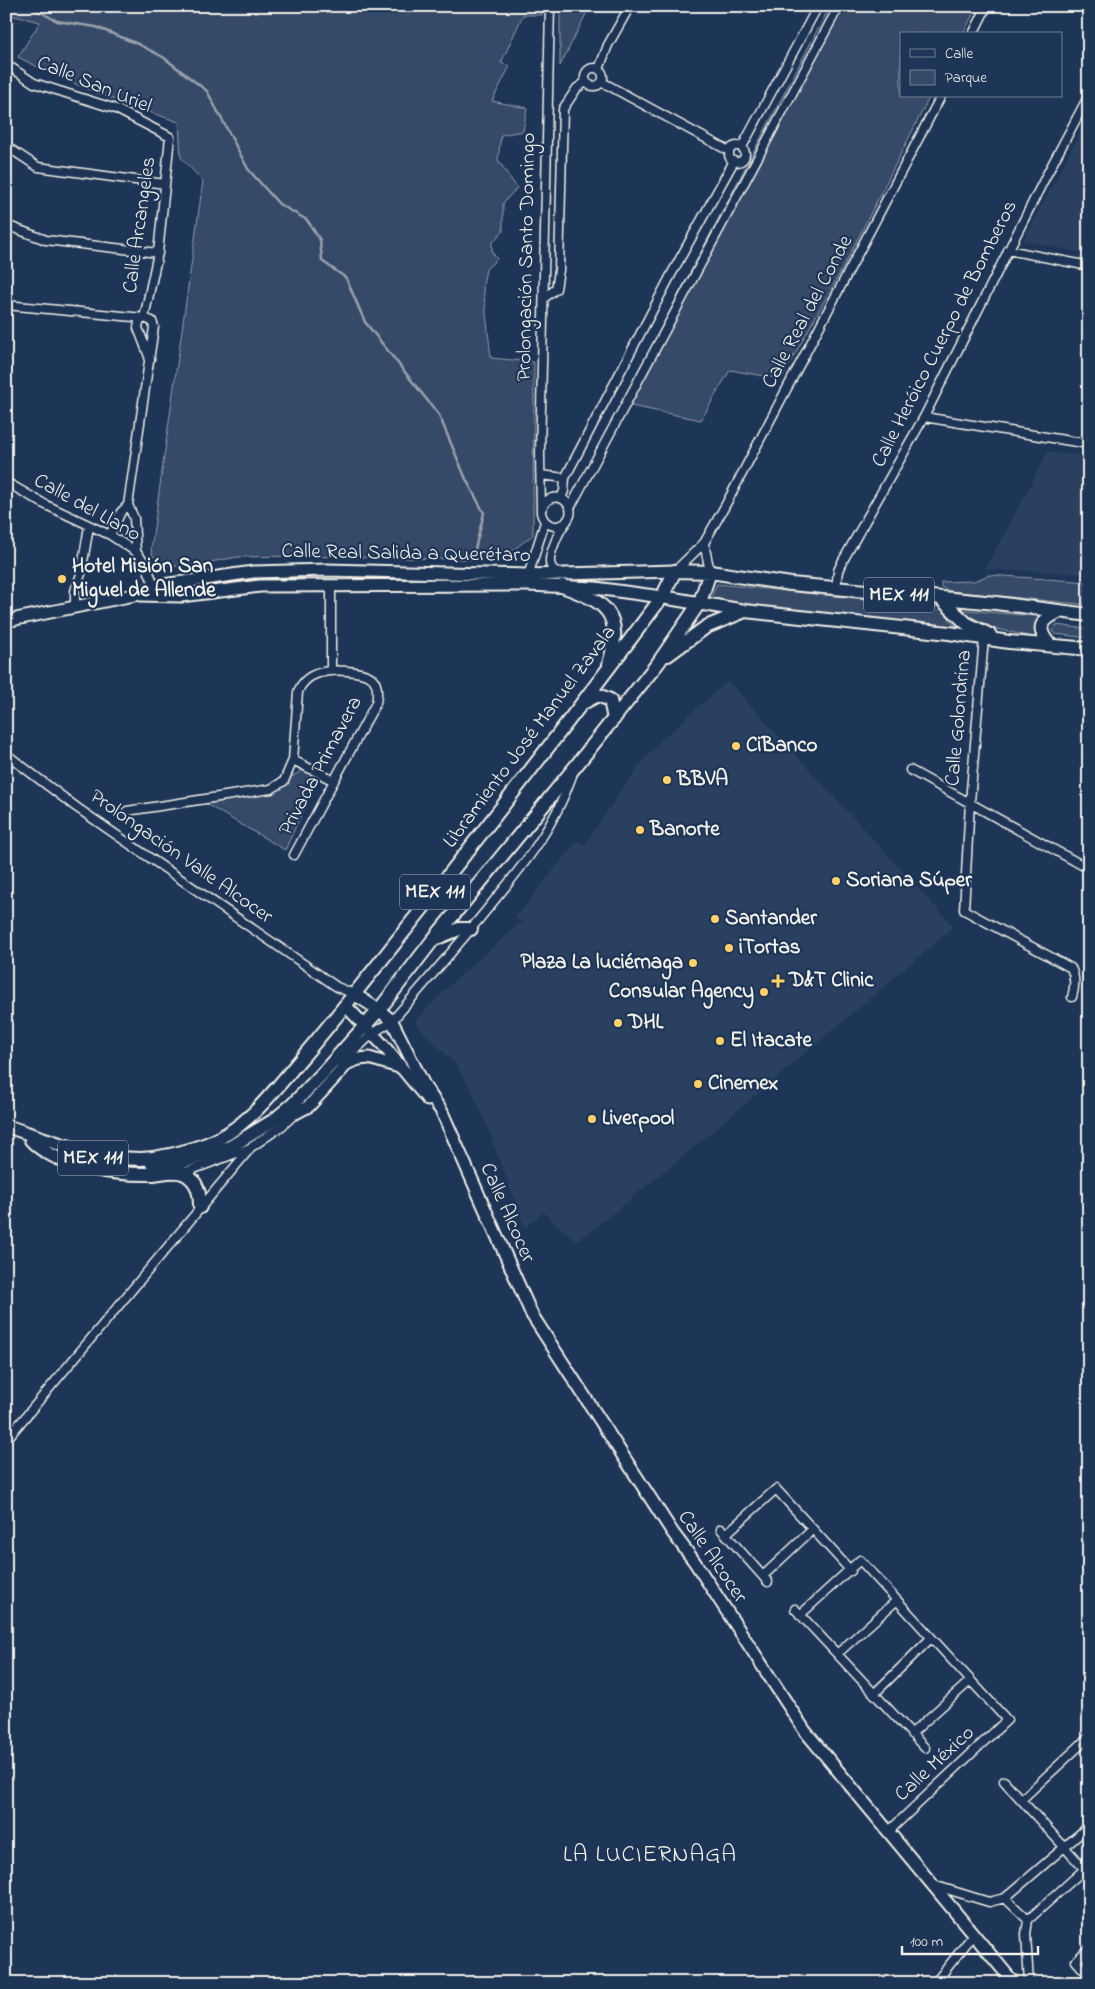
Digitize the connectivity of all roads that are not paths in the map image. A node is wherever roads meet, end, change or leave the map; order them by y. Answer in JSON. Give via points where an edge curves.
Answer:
{"nodes":[{"id":1,"x":550,"y":6,"type":"edge"},
{"id":2,"x":630,"y":6,"type":"edge"},
{"id":3,"x":818,"y":6,"type":"edge"},
{"id":4,"x":839,"y":6,"type":"edge"},
{"id":5,"x":987,"y":6,"type":"edge"},
{"id":6,"x":974,"y":32,"type":"edge"},
{"id":7,"x":6,"y":64,"type":"edge"},
{"id":8,"x":599,"y":69,"type":"junction"},
{"id":9,"x":586,"y":82,"type":"junction"},
{"id":10,"x":602,"y":82,"type":"junction"},
{"id":11,"x":1089,"y":95,"type":"edge"},
{"id":12,"x":940,"y":98,"type":"edge"},
{"id":13,"x":170,"y":137,"type":"joint"},
{"id":14,"x":6,"y":146,"type":"edge"},
{"id":15,"x":742,"y":146,"type":"junction"},
{"id":16,"x":729,"y":151,"type":"junction"},
{"id":17,"x":734,"y":161,"type":"junction"},
{"id":18,"x":165,"y":184,"type":"junction"},
{"id":19,"x":6,"y":225,"type":"edge"},
{"id":20,"x":1008,"y":250,"type":"junction"},
{"id":21,"x":158,"y":253,"type":"junction"},
{"id":22,"x":1089,"y":266,"type":"edge"},
{"id":23,"x":544,"y":298,"type":"junction"},
{"id":24,"x":6,"y":305,"type":"edge"},
{"id":25,"x":144,"y":318,"type":"junction"},
{"id":26,"x":150,"y":359,"type":"junction"},
{"id":27,"x":924,"y":417,"type":"junction"},
{"id":28,"x":1089,"y":444,"type":"edge"},
{"id":29,"x":541,"y":475,"type":"junction"},
{"id":30,"x":565,"y":478,"type":"junction"},
{"id":31,"x":6,"y":482,"type":"edge"},
{"id":32,"x":541,"y":486,"type":"junction"},
{"id":33,"x":558,"y":498,"type":"junction"},
{"id":34,"x":128,"y":505,"type":"junction"},
{"id":35,"x":542,"y":508,"type":"junction"},
{"id":36,"x":570,"y":508,"type":"junction"},
{"id":37,"x":545,"y":522,"type":"junction"},
{"id":38,"x":564,"y":524,"type":"junction"},
{"id":39,"x":89,"y":526,"type":"junction"},
{"id":40,"x":110,"y":536,"type":"junction"},
{"id":41,"x":704,"y":543,"type":"junction"},
{"id":42,"x":136,"y":552,"type":"junction"},
{"id":43,"x":675,"y":572,"type":"junction"},
{"id":44,"x":710,"y":572,"type":"junction"},
{"id":45,"x":527,"y":580,"type":"junction"},
{"id":46,"x":560,"y":580,"type":"junction"},
{"id":47,"x":331,"y":586,"type":"junction"},
{"id":48,"x":836,"y":589,"type":"junction"},
{"id":49,"x":156,"y":591,"type":"junction"},
{"id":50,"x":662,"y":597,"type":"junction"},
{"id":51,"x":940,"y":598,"type":"junction"},
{"id":52,"x":700,"y":602,"type":"junction"},
{"id":53,"x":75,"y":607,"type":"junction"},
{"id":54,"x":745,"y":611,"type":"junction"},
{"id":55,"x":1060,"y":611,"type":"junction"},
{"id":56,"x":1089,"y":615,"type":"edge"},
{"id":57,"x":6,"y":621,"type":"edge"},
{"id":58,"x":984,"y":638,"type":"junction"},
{"id":59,"x":1009,"y":642,"type":"junction"},
{"id":60,"x":1050,"y":645,"type":"junction"},
{"id":61,"x":1089,"y":650,"type":"edge"},
{"id":62,"x":658,"y":663,"type":"junction"},
{"id":63,"x":331,"y":669,"type":"junction"},
{"id":64,"x":607,"y":670,"type":"junction"},
{"id":65,"x":581,"y":704,"type":"junction"},
{"id":66,"x":614,"y":719,"type":"junction"},
{"id":67,"x":6,"y":754,"type":"edge"},
{"id":68,"x":293,"y":760,"type":"junction"},
{"id":69,"x":575,"y":767,"type":"junction"},
{"id":70,"x":910,"y":770,"type":"dead end"},
{"id":71,"x":334,"y":781,"type":"junction"},
{"id":72,"x":970,"y":802,"type":"junction"},
{"id":73,"x":127,"y":811,"type":"dead end"},
{"id":74,"x":294,"y":855,"type":"dead end"},
{"id":75,"x":1089,"y":869,"type":"edge"},
{"id":76,"x":471,"y":929,"type":"junction"},
{"id":77,"x":432,"y":940,"type":"junction"},
{"id":78,"x":337,"y":987,"type":"junction"},
{"id":79,"x":354,"y":994,"type":"junction"},
{"id":80,"x":1072,"y":997,"type":"dead end"},
{"id":81,"x":346,"y":1006,"type":"junction"},
{"id":82,"x":379,"y":1010,"type":"junction"},
{"id":83,"x":392,"y":1021,"type":"junction"},
{"id":84,"x":368,"y":1030,"type":"junction"},
{"id":85,"x":400,"y":1067,"type":"junction"},
{"id":86,"x":442,"y":1112,"type":"junction"},
{"id":87,"x":296,"y":1113,"type":"junction"},
{"id":88,"x":6,"y":1126,"type":"edge"},
{"id":89,"x":6,"y":1132,"type":"edge"},
{"id":90,"x":31,"y":1140,"type":"junction"},
{"id":91,"x":250,"y":1148,"type":"junction"},
{"id":92,"x":183,"y":1173,"type":"junction"},
{"id":93,"x":200,"y":1207,"type":"junction"},
{"id":94,"x":6,"y":1440,"type":"edge"},
{"id":95,"x":813,"y":1529,"type":"junction"},
{"id":96,"x":851,"y":1570,"type":"junction"},
{"id":97,"x":896,"y":1601,"type":"junction"},
{"id":98,"x":931,"y":1638,"type":"junction"},
{"id":99,"x":837,"y":1654,"type":"junction"},
{"id":100,"x":970,"y":1681,"type":"junction"},
{"id":101,"x":874,"y":1694,"type":"junction"},
{"id":102,"x":911,"y":1734,"type":"junction"},
{"id":103,"x":1089,"y":1737,"type":"edge"},
{"id":104,"x":925,"y":1748,"type":"dead end"},
{"id":105,"x":1004,"y":1781,"type":"dead end"},
{"id":106,"x":1021,"y":1800,"type":"junction"},
{"id":107,"x":1089,"y":1826,"type":"edge"},
{"id":108,"x":888,"y":1832,"type":"junction"},
{"id":109,"x":1066,"y":1847,"type":"junction"},
{"id":110,"x":1087,"y":1870,"type":"edge"},
{"id":111,"x":933,"y":1885,"type":"junction"},
{"id":112,"x":1005,"y":1898,"type":"junction"},
{"id":113,"x":1028,"y":1920,"type":"junction"},
{"id":114,"x":974,"y":1934,"type":"junction"},
{"id":115,"x":1089,"y":1948,"type":"edge"},
{"id":116,"x":1089,"y":1976,"type":"edge"},
{"id":117,"x":936,"y":1983,"type":"edge"},
{"id":118,"x":1014,"y":1983,"type":"edge"},
{"id":119,"x":1029,"y":1983,"type":"edge"}],
"edges":[{"from":1,"to":23,"type":"street","name":"Prolongación Santo Domingo"},
{"from":2,"to":8,"type":"street"},
{"from":3,"to":15,"type":"street"},
{"from":4,"to":36,"type":"street"},
{"from":5,"to":6,"type":"street"},
{"from":7,"to":13,"type":"street","name":"Calle San Uriel","via":[[34,83],[116,109]]},
{"from":8,"to":9,"type":"street","via":[[586,72]]},
{"from":8,"to":10,"type":"street","via":[[604,78]]},
{"from":9,"to":10,"type":"street","via":[[594,87]]},
{"from":9,"to":23,"type":"street","via":[[577,88],[563,109],[559,270],[556,289]]},
{"from":10,"to":16,"type":"street"},
{"from":11,"to":20,"type":"street","name":"Calle Heróico Cuerpo de Bomberos"},
{"from":12,"to":41,"type":"street","name":"Calle Real del Conde"},
{"from":13,"to":18,"type":"street","name":"Calle Arcangeles"},
{"from":14,"to":18,"type":"street","via":[[38,167]]},
{"from":15,"to":16,"type":"street","via":[[735,146]]},
{"from":15,"to":17,"type":"street","via":[[745,156]]},
{"from":16,"to":17,"type":"street"},
{"from":17,"to":30,"type":"street"},
{"from":18,"to":21,"type":"street","name":"Calle Arcangeles"},
{"from":19,"to":21,"type":"street","via":[[46,240]]},
{"from":20,"to":22,"type":"street"},
{"from":20,"to":27,"type":"street","name":"Calle Heróico Cuerpo de Bomberos"},
{"from":21,"to":25,"type":"street","name":"Calle Arcangeles"},
{"from":23,"to":29,"type":"street","name":"Prolongación Santo Domingo"},
{"from":24,"to":25,"type":"street"},
{"from":25,"to":26,"type":"street","name":"Calle Arcangeles","via":[[138,328]]},
{"from":25,"to":26,"type":"street","name":"Calle Arcangeles","via":[[152,321],[154,327]]},
{"from":26,"to":34,"type":"street","name":"Calle Arcangeles"},
{"from":27,"to":28,"type":"street"},
{"from":27,"to":48,"type":"street","name":"Calle Heróico Cuerpo de Bomberos","via":[[841,564]]},
{"from":29,"to":30,"type":"street"},
{"from":29,"to":32,"type":"street","name":"Prolongación Santo Domingo"},
{"from":30,"to":33,"type":"street","via":[[564,491]]},
{"from":31,"to":39,"type":"street","name":"Calle del Llano"},
{"from":32,"to":33,"type":"street"},
{"from":32,"to":35,"type":"street","name":"Prolongación Santo Domingo"},
{"from":33,"to":35,"type":"street","via":[[547,500]]},
{"from":33,"to":36,"type":"street","via":[[568,503]]},
{"from":34,"to":40,"type":"street","name":"Calle Arcangeles","via":[[121,512]]},
{"from":34,"to":42,"type":"street","name":"Calle Arcangeles","via":[[134,518]]},
{"from":35,"to":37,"type":"street"},
{"from":36,"to":38,"type":"street","via":[[570,517]]},
{"from":37,"to":38,"type":"street","via":[[554,526]]},
{"from":37,"to":45,"type":"street"},
{"from":38,"to":46,"type":"street","via":[[550,561]]},
{"from":39,"to":40,"type":"street","name":"Calle del Llano"},
{"from":39,"to":53,"type":"street","via":[[75,591]]},
{"from":40,"to":42,"type":"street","name":"Calle del Llano"},
{"from":41,"to":43,"type":"street","name":"Calle Real del Conde"},
{"from":41,"to":44,"type":"street"},
{"from":42,"to":49,"type":"street","name":"Calle del Llano","via":[[145,563]]},
{"from":43,"to":44,"type":"main road","number":"MEX 111"},
{"from":43,"to":46,"type":"street","name":"Calle Real Salida a Querétaro"},
{"from":43,"to":50,"type":"main road","number":"MEX 111"},
{"from":44,"to":48,"type":"main road","number":"MEX 111"},
{"from":44,"to":52,"type":"main road","number":"MEX 111"},
{"from":45,"to":46,"type":"street","name":"Calle Real Salida a Querétaro"},
{"from":45,"to":47,"type":"street","name":"Calle Real Salida a Querétaro"},
{"from":45,"to":49,"type":"street","name":"Calle Real Salida a Querétaro","via":[[327,570],[253,572]]},
{"from":46,"to":50,"type":"street","name":"Calle Real Salida a Querétaro"},
{"from":46,"to":64,"type":"main road","via":[[605,606],[611,616],[614,637]]},
{"from":47,"to":49,"type":"street","name":"Calle Real Salida a Querétaro","via":[[260,586],[180,596]]},
{"from":47,"to":63,"type":"street","name":"Privada Primavera"},
{"from":48,"to":51,"type":"main road","number":"MEX 111"},
{"from":49,"to":53,"type":"street","name":"Calle Real Salida a Querétaro"},
{"from":50,"to":52,"type":"main road","number":"MEX 111"},
{"from":50,"to":64,"type":"main road","name":"Libramiento José Manuel Zavala","number":"MEX 111"},
{"from":51,"to":55,"type":"main road","number":"MEX 111"},
{"from":51,"to":59,"type":"main road","via":[[966,623]]},
{"from":52,"to":54,"type":"main road","number":"MEX 111"},
{"from":52,"to":62,"type":"main road","number":"MEX 111"},
{"from":53,"to":57,"type":"street","name":"Calle Real Salida a Querétaro"},
{"from":54,"to":58,"type":"main road","number":"MEX 111"},
{"from":54,"to":62,"type":"main road","number":"MEX 111","via":[[706,627]]},
{"from":55,"to":56,"type":"main road","number":"MEX 111"},
{"from":55,"to":60,"type":"main road","via":[[1044,622],[1042,636]]},
{"from":58,"to":59,"type":"main road","number":"MEX 111"},
{"from":58,"to":72,"type":"street","name":"Calle Golondrina"},
{"from":59,"to":60,"type":"main road","number":"MEX 111"},
{"from":60,"to":61,"type":"main road","number":"MEX 111"},
{"from":62,"to":66,"type":"main road","number":"MEX 111"},
{"from":63,"to":68,"type":"street","name":"Privada Primavera","via":[[314,674],[301,684]]},
{"from":63,"to":71,"type":"street","name":"Privada Primavera","via":[[364,672],[376,683],[378,692],[376,703]]},
{"from":64,"to":65,"type":"main road","name":"Libramiento José Manuel Zavala","number":"MEX 111"},
{"from":65,"to":66,"type":"main road","via":[[603,696],[610,700]]},
{"from":65,"to":79,"type":"main road","name":"Libramiento José Manuel Zavala","number":"MEX 111","via":[[466,855]]},
{"from":66,"to":69,"type":"main road","number":"MEX 111"},
{"from":67,"to":78,"type":"street","name":"Prolongación Valle Alcocer","via":[[76,807]]},
{"from":68,"to":71,"type":"street"},
{"from":68,"to":73,"type":"street","name":"Privada Primavera","via":[[284,781],[271,789]]},
{"from":69,"to":76,"type":"street","via":[[562,805],[539,844]]},
{"from":69,"to":77,"type":"main road","number":"MEX 111"},
{"from":70,"to":72,"type":"street"},
{"from":71,"to":74,"type":"street","name":"Privada Primavera"},
{"from":72,"to":75,"type":"street"},
{"from":72,"to":80,"type":"street","name":"Calle Golondrina","via":[[964,910],[1071,968],[1075,987]]},
{"from":76,"to":77,"type":"main road","via":[[459,929]]},
{"from":76,"to":83,"type":"street"},
{"from":77,"to":82,"type":"main road","number":"MEX 111"},
{"from":78,"to":79,"type":"street","name":"Prolongación Valle Alcocer"},
{"from":78,"to":81,"type":"street"},
{"from":79,"to":81,"type":"main road","name":"Libramiento José Manuel Zavala","number":"MEX 111"},
{"from":79,"to":82,"type":"street","name":"Calle Alcocer"},
{"from":81,"to":84,"type":"street","name":"Calle Alcocer"},
{"from":81,"to":88,"type":"main road","name":"Libramiento José Manuel Zavala","number":"MEX 111","via":[[261,1106],[206,1145],[142,1159],[109,1156]]},
{"from":82,"to":83,"type":"street","name":"Calle Alcocer"},
{"from":82,"to":84,"type":"main road","number":"MEX 111"},
{"from":83,"to":84,"type":"street"},
{"from":83,"to":86,"type":"street","name":"Calle Alcocer"},
{"from":84,"to":85,"type":"street","name":"Calle Alcocer"},
{"from":84,"to":87,"type":"street"},
{"from":84,"to":90,"type":"main road","number":"MEX 111","via":[[292,1104],[253,1135],[230,1147],[182,1162],[144,1165],[107,1162]]},
{"from":85,"to":86,"type":"street","name":"Calle Alcocer","via":[[424,1097]]},
{"from":85,"to":87,"type":"street","via":[[369,1058],[348,1063],[308,1106]]},
{"from":86,"to":108,"type":"street","name":"Calle Alcocer","via":[[532,1315],[804,1731]]},
{"from":87,"to":91,"type":"street"},
{"from":89,"to":90,"type":"main road","number":"MEX 111"},
{"from":90,"to":92,"type":"main road","via":[[40,1150],[109,1172]]},
{"from":91,"to":92,"type":"street"},
{"from":91,"to":93,"type":"street"},
{"from":92,"to":93,"type":"main road","via":[[197,1187]]},
{"from":93,"to":94,"type":"street"},
{"from":95,"to":95,"type":"street","via":[[765,1579],[723,1531],[776,1489]]},
{"from":95,"to":96,"type":"street"},
{"from":96,"to":97,"type":"street","via":[[860,1560]]},
{"from":96,"to":99,"type":"street","via":[[798,1612]]},
{"from":97,"to":98,"type":"street"},
{"from":97,"to":99,"type":"street"},
{"from":98,"to":100,"type":"street"},
{"from":98,"to":101,"type":"street"},
{"from":99,"to":101,"type":"street"},
{"from":100,"to":102,"type":"street"},
{"from":100,"to":108,"type":"street","name":"Calle México","via":[[1007,1720]]},
{"from":101,"to":102,"type":"street"},
{"from":102,"to":104,"type":"street"},
{"from":103,"to":106,"type":"street"},
{"from":105,"to":106,"type":"street"},
{"from":106,"to":109,"type":"street"},
{"from":107,"to":109,"type":"street"},
{"from":108,"to":111,"type":"street","name":"Calle Alcocer"},
{"from":109,"to":110,"type":"street"},
{"from":109,"to":112,"type":"street"},
{"from":110,"to":113,"type":"street"},
{"from":111,"to":112,"type":"street","via":[[989,1902]]},
{"from":111,"to":114,"type":"street","name":"Calle Alcocer"},
{"from":112,"to":113,"type":"street"},
{"from":113,"to":119,"type":"street"},
{"from":114,"to":117,"type":"street"},
{"from":114,"to":118,"type":"street","name":"Calle Alcocer"},
{"from":115,"to":116,"type":"street","via":[[1076,1961]]}]}
